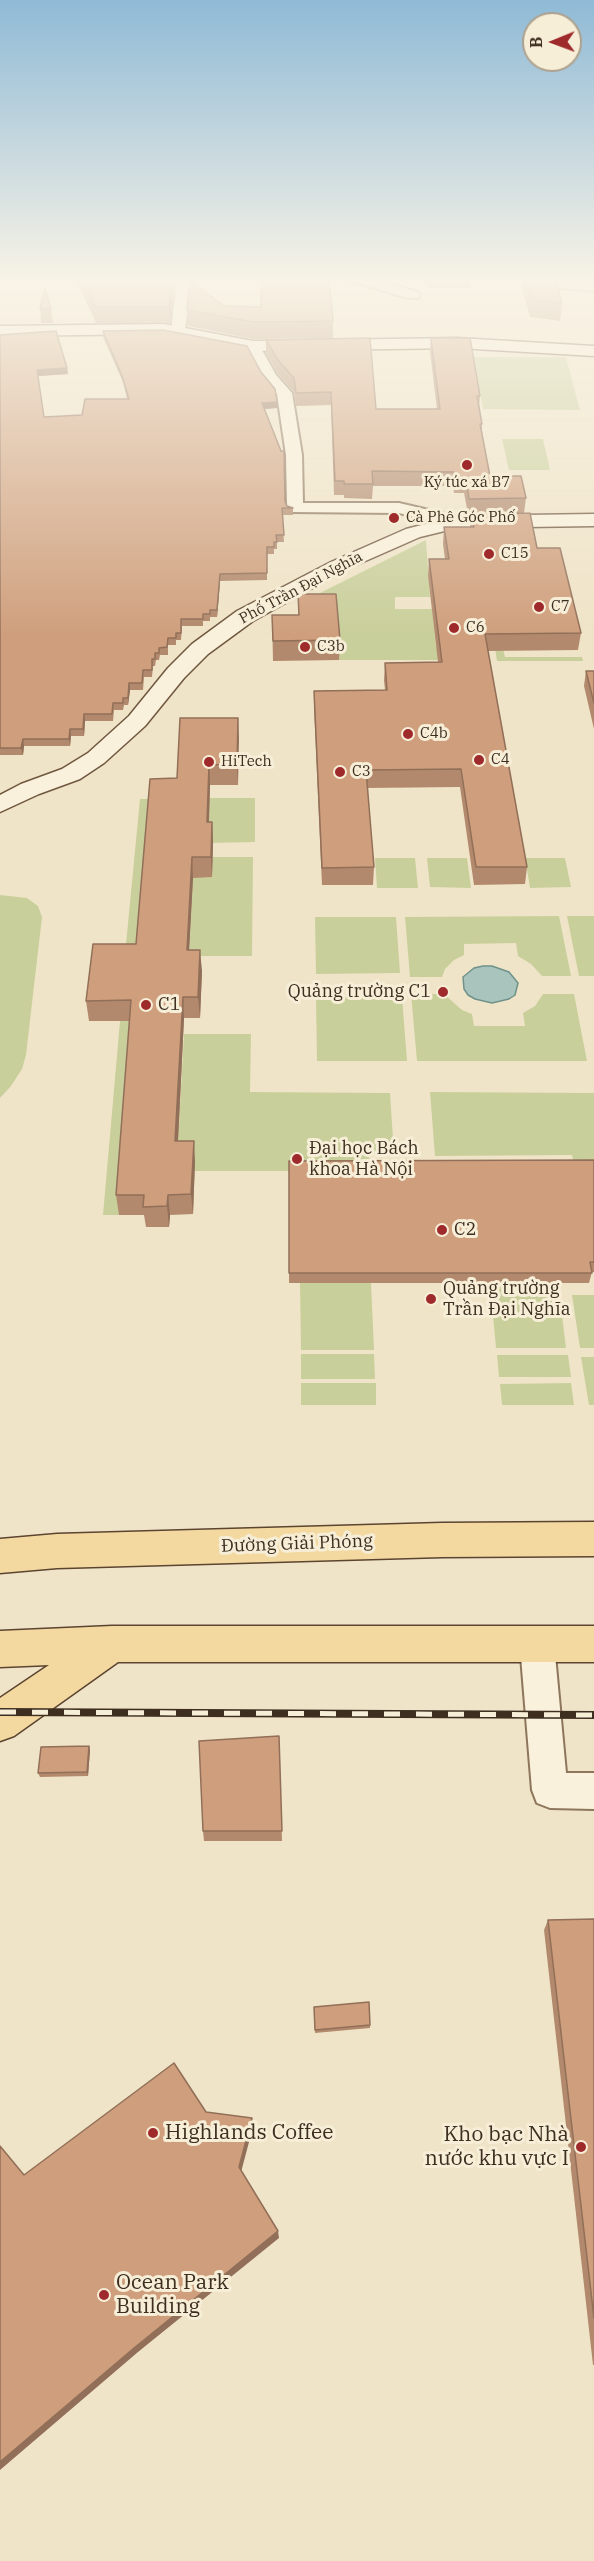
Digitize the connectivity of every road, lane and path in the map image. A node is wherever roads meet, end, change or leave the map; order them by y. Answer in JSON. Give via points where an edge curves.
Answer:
{"nodes":[{"id":1,"x":285,"y":397,"type":"edge"},
{"id":2,"x":594,"y":520,"type":"edge"},
{"id":3,"x":457,"y":522,"type":"junction"},
{"id":4,"x":0,"y":787,"type":"edge"},
{"id":5,"x":30,"y":789,"type":"junction"},
{"id":6,"x":0,"y":805,"type":"edge"},
{"id":7,"x":0,"y":1534,"type":"edge"},
{"id":8,"x":594,"y":1539,"type":"edge"},
{"id":9,"x":57,"y":1551,"type":"junction"},
{"id":10,"x":0,"y":1556,"type":"edge"},
{"id":11,"x":112,"y":1644,"type":"junction"},
{"id":12,"x":537,"y":1644,"type":"junction"},
{"id":13,"x":594,"y":1644,"type":"edge"},
{"id":14,"x":0,"y":1649,"type":"edge"},
{"id":15,"x":0,"y":1722,"type":"edge"},
{"id":16,"x":594,"y":1791,"type":"edge"}],
"edges":[{"from":1,"to":3,"type":"street","via":[[294,455],[295,508],[399,508]]},
{"from":2,"to":3,"type":"street","name":"Phố Trần Đại Nghĩa"},
{"from":3,"to":5,"type":"street","name":"Phố Trần Đại Nghĩa","via":[[414,533],[338,566],[238,621],[200,649],[137,721],[96,758],[71,774]]},
{"from":4,"to":5,"type":"street","name":"Phố Trần Đại Nghĩa"},
{"from":5,"to":6,"type":"street","name":"Phố Trần Đại Nghĩa"},
{"from":7,"to":9,"type":"main road"},
{"from":8,"to":9,"type":"main road","name":"Đường Giải Phóng"},
{"from":9,"to":10,"type":"main road","name":"Đường Giải Phóng"},
{"from":11,"to":12,"type":"main road"},
{"from":11,"to":14,"type":"main road"},
{"from":11,"to":15,"type":"main road"},
{"from":12,"to":13,"type":"main road"},
{"from":12,"to":16,"type":"street","via":[[550,1790]]}]}
